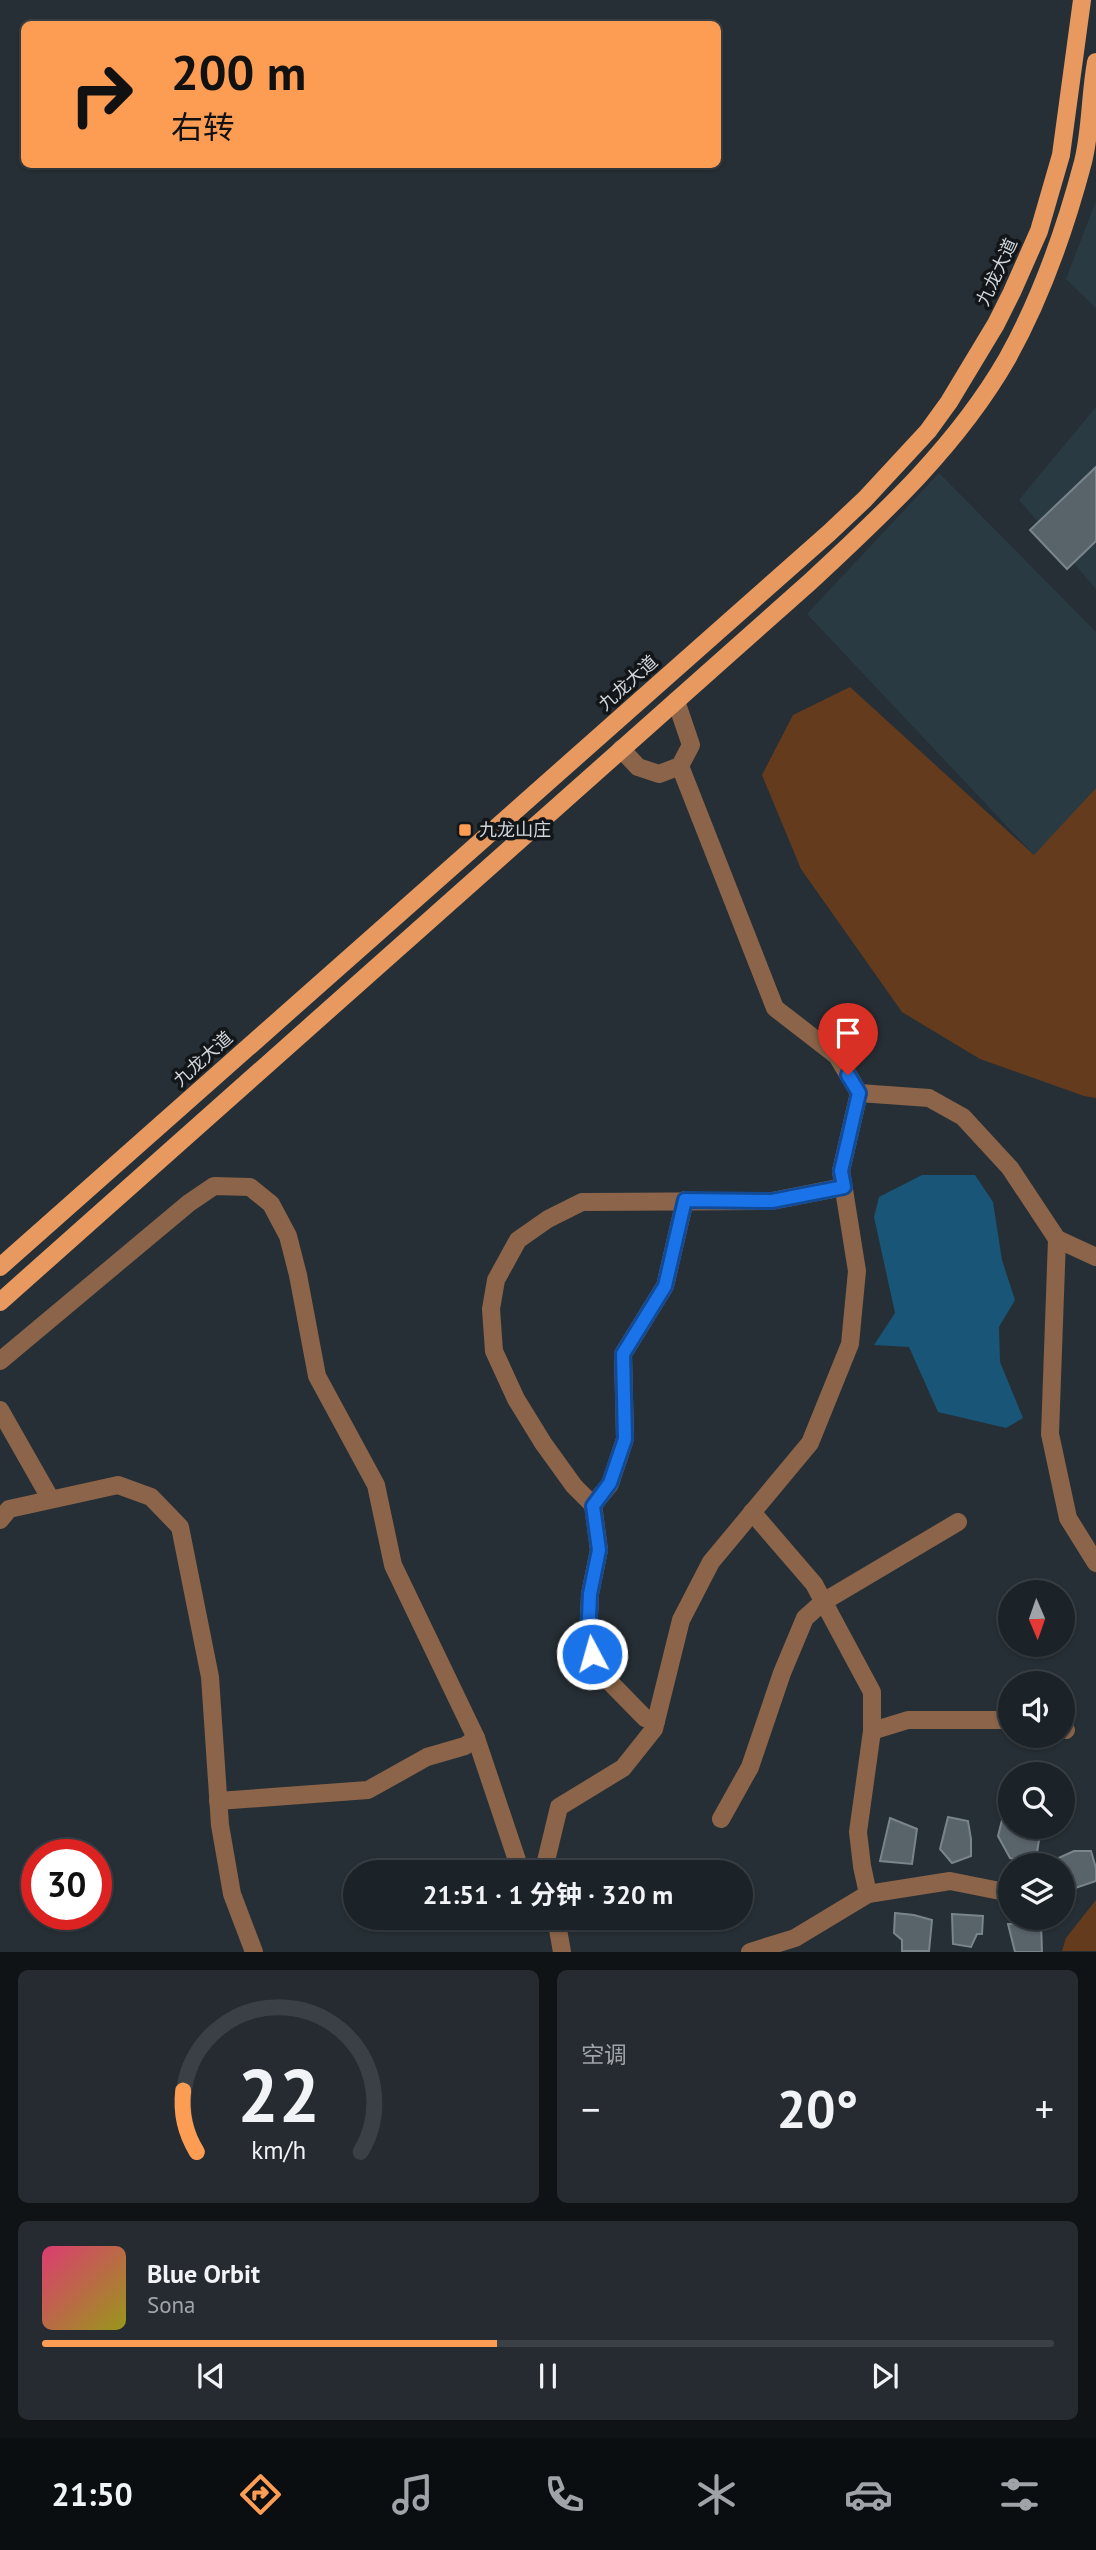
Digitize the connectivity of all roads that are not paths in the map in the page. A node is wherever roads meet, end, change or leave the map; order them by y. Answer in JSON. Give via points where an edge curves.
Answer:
{"nodes":[{"id":1,"x":1082,"y":0,"type":"edge"},
{"id":2,"x":1096,"y":71,"type":"edge"},
{"id":3,"x":1072,"y":73,"type":"junction"},
{"id":4,"x":676,"y":701,"type":"junction"},
{"id":5,"x":627,"y":712,"type":"junction"},
{"id":6,"x":644,"y":729,"type":"junction"},
{"id":7,"x":621,"y":749,"type":"junction"},
{"id":8,"x":680,"y":766,"type":"junction"},
{"id":9,"x":859,"y":1093,"type":"junction"},
{"id":10,"x":844,"y":1187,"type":"junction"},
{"id":11,"x":685,"y":1200,"type":"junction"},
{"id":12,"x":1057,"y":1239,"type":"junction"},
{"id":13,"x":1096,"y":1257,"type":"edge"},
{"id":14,"x":0,"y":1267,"type":"edge"},
{"id":15,"x":0,"y":1302,"type":"edge"},
{"id":16,"x":0,"y":1361,"type":"edge"},
{"id":17,"x":0,"y":1410,"type":"edge"},
{"id":18,"x":50,"y":1498,"type":"junction"},
{"id":19,"x":593,"y":1506,"type":"junction"},
{"id":20,"x":3,"y":1508,"type":"edge"},
{"id":21,"x":752,"y":1512,"type":"junction"},
{"id":22,"x":958,"y":1522,"type":"dead end"},
{"id":23,"x":1096,"y":1563,"type":"edge"},
{"id":24,"x":823,"y":1602,"type":"junction"},
{"id":25,"x":998,"y":1720,"type":"edge"},
{"id":26,"x":656,"y":1721,"type":"junction"},
{"id":27,"x":872,"y":1731,"type":"junction"},
{"id":28,"x":476,"y":1738,"type":"junction"},
{"id":29,"x":218,"y":1801,"type":"junction"},
{"id":30,"x":722,"y":1819,"type":"dead end"},
{"id":31,"x":517,"y":1860,"type":"edge"},
{"id":32,"x":546,"y":1860,"type":"edge"},
{"id":33,"x":998,"y":1891,"type":"edge"},
{"id":34,"x":868,"y":1894,"type":"junction"},
{"id":35,"x":558,"y":1930,"type":"edge"},
{"id":36,"x":254,"y":1951,"type":"edge"},
{"id":37,"x":562,"y":1951,"type":"edge"},
{"id":38,"x":750,"y":1951,"type":"edge"}],
"edges":[{"from":1,"to":3,"type":"main road","name":"九龙大道"},
{"from":2,"to":3,"type":"street"},
{"from":2,"to":4,"type":"main road","via":[[1084,159],[1058,244],[1000,369],[927,468],[874,523]]},
{"from":3,"to":5,"type":"main road","name":"九龙大道","via":[[1061,155],[1039,230],[1002,313],[949,402],[865,499]]},
{"from":4,"to":6,"type":"main road"},
{"from":4,"to":8,"type":"street","via":[[691,745]]},
{"from":5,"to":6,"type":"main road"},
{"from":5,"to":14,"type":"main road","name":"九龙大道"},
{"from":6,"to":7,"type":"main road"},
{"from":7,"to":8,"type":"street","via":[[638,767],[659,774]]},
{"from":7,"to":15,"type":"main road"},
{"from":8,"to":9,"type":"street","via":[[775,1008],[837,1056]]},
{"from":9,"to":10,"type":"street","via":[[841,1171]]},
{"from":9,"to":12,"type":"street","via":[[929,1098],[963,1117],[1010,1168]]},
{"from":10,"to":11,"type":"street","via":[[772,1201]]},
{"from":10,"to":21,"type":"street","via":[[857,1271],[850,1344],[810,1443]]},
{"from":11,"to":19,"type":"street","via":[[665,1286],[623,1354],[625,1439],[610,1483]]},
{"from":11,"to":19,"type":"street","via":[[582,1202],[517,1240],[496,1280],[491,1309],[494,1351],[543,1443]]},
{"from":12,"to":13,"type":"street"},
{"from":12,"to":23,"type":"street","via":[[1050,1434],[1068,1518]]},
{"from":16,"to":28,"type":"street","via":[[189,1203],[214,1186],[250,1187],[271,1204],[288,1236],[317,1376],[376,1485],[393,1565]]},
{"from":17,"to":18,"type":"street"},
{"from":18,"to":20,"type":"street"},
{"from":18,"to":29,"type":"street","via":[[118,1485],[151,1497],[180,1527],[210,1677]]},
{"from":19,"to":26,"type":"street","via":[[599,1550],[590,1594],[588,1639],[597,1670],[645,1718]]},
{"from":21,"to":24,"type":"street","via":[[814,1584]]},
{"from":21,"to":26,"type":"street","via":[[711,1562],[681,1620]]},
{"from":22,"to":24,"type":"street"},
{"from":24,"to":27,"type":"street","via":[[872,1692]]},
{"from":24,"to":30,"type":"street","via":[[805,1618],[750,1767]]},
{"from":25,"to":27,"type":"street","via":[[908,1720]]},
{"from":26,"to":32,"type":"street","via":[[623,1768],[559,1807]]},
{"from":27,"to":34,"type":"street","via":[[858,1832]]},
{"from":28,"to":29,"type":"street","via":[[427,1757],[368,1790]]},
{"from":28,"to":31,"type":"street"},
{"from":29,"to":36,"type":"street","via":[[232,1894]]},
{"from":33,"to":34,"type":"street","via":[[950,1881]]},
{"from":34,"to":38,"type":"street","via":[[795,1938]]},
{"from":35,"to":37,"type":"street"}]}
